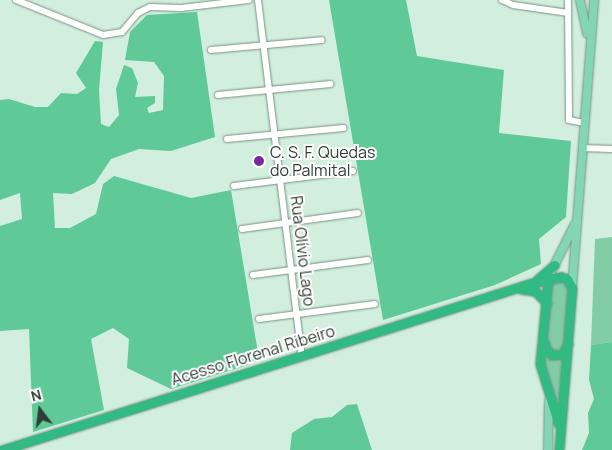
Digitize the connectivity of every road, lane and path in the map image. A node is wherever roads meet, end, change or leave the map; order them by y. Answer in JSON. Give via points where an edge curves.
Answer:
{"nodes":[{"id":1,"x":16,"y":0,"type":"edge"},
{"id":2,"x":249,"y":0,"type":"edge"},
{"id":3,"x":258,"y":0,"type":"edge"},
{"id":4,"x":502,"y":0,"type":"edge"},
{"id":5,"x":568,"y":0,"type":"edge"},
{"id":6,"x":580,"y":0,"type":"edge"},
{"id":7,"x":594,"y":0,"type":"edge"},
{"id":8,"x":568,"y":13,"type":"junction"},
{"id":9,"x":322,"y":40,"type":"dead end"},
{"id":10,"x":264,"y":45,"type":"junction"},
{"id":11,"x":589,"y":45,"type":"junction"},
{"id":12,"x":211,"y":50,"type":"dead end"},
{"id":13,"x":330,"y":84,"type":"dead end"},
{"id":14,"x":270,"y":90,"type":"junction"},
{"id":15,"x":218,"y":95,"type":"dead end"},
{"id":16,"x":584,"y":123,"type":"junction"},
{"id":17,"x":343,"y":128,"type":"dead end"},
{"id":18,"x":275,"y":134,"type":"junction"},
{"id":19,"x":227,"y":139,"type":"dead end"},
{"id":20,"x":582,"y":148,"type":"junction"},
{"id":21,"x":612,"y":149,"type":"edge"},
{"id":22,"x":353,"y":171,"type":"dead end"},
{"id":23,"x":281,"y":180,"type":"junction"},
{"id":24,"x":234,"y":186,"type":"dead end"},
{"id":25,"x":358,"y":214,"type":"dead end"},
{"id":26,"x":578,"y":215,"type":"junction"},
{"id":27,"x":286,"y":223,"type":"junction"},
{"id":28,"x":242,"y":229,"type":"dead end"},
{"id":29,"x":368,"y":260,"type":"dead end"},
{"id":30,"x":554,"y":266,"type":"junction"},
{"id":31,"x":292,"y":270,"type":"junction"},
{"id":32,"x":253,"y":275,"type":"dead end"},
{"id":33,"x":548,"y":279,"type":"junction"},
{"id":34,"x":532,"y":283,"type":"junction"},
{"id":35,"x":572,"y":288,"type":"junction"},
{"id":36,"x":513,"y":290,"type":"junction"},
{"id":37,"x":375,"y":304,"type":"dead end"},
{"id":38,"x":547,"y":304,"type":"junction"},
{"id":39,"x":297,"y":314,"type":"junction"},
{"id":40,"x":259,"y":319,"type":"dead end"},
{"id":41,"x":544,"y":336,"type":"junction"},
{"id":42,"x":568,"y":344,"type":"junction"},
{"id":43,"x":302,"y":356,"type":"junction"},
{"id":44,"x":548,"y":394,"type":"junction"},
{"id":45,"x":561,"y":435,"type":"junction"},
{"id":46,"x":2,"y":450,"type":"edge"},
{"id":47,"x":548,"y":450,"type":"edge"},
{"id":48,"x":559,"y":450,"type":"edge"}],
"edges":[{"from":1,"to":2,"type":"street","via":[[104,36],[122,32],[138,13],[150,8]]},
{"from":3,"to":10,"type":"street","name":"Rua Olívio Lago"},
{"from":4,"to":8,"type":"street","via":[[513,5]]},
{"from":5,"to":8,"type":"street"},
{"from":6,"to":11,"type":"main road"},
{"from":7,"to":11,"type":"main road"},
{"from":8,"to":16,"type":"street","via":[[569,120]]},
{"from":9,"to":10,"type":"street"},
{"from":10,"to":12,"type":"street"},
{"from":10,"to":14,"type":"street","name":"Rua Olívio Lago"},
{"from":11,"to":16,"type":"main road"},
{"from":13,"to":14,"type":"street"},
{"from":14,"to":15,"type":"street"},
{"from":14,"to":18,"type":"street","name":"Rua Olívio Lago"},
{"from":16,"to":20,"type":"main road"},
{"from":17,"to":18,"type":"street"},
{"from":18,"to":19,"type":"street"},
{"from":18,"to":23,"type":"street","name":"Rua Olívio Lago"},
{"from":20,"to":21,"type":"street"},
{"from":20,"to":26,"type":"main road"},
{"from":22,"to":23,"type":"street"},
{"from":23,"to":24,"type":"street"},
{"from":23,"to":27,"type":"street","name":"Rua Olívio Lago"},
{"from":25,"to":27,"type":"street"},
{"from":26,"to":30,"type":"main road"},
{"from":26,"to":35,"type":"main road"},
{"from":27,"to":28,"type":"street"},
{"from":27,"to":31,"type":"street","name":"Rua Olívio Lago"},
{"from":29,"to":31,"type":"street"},
{"from":30,"to":33,"type":"main road"},
{"from":30,"to":34,"type":"highway"},
{"from":31,"to":32,"type":"street"},
{"from":31,"to":39,"type":"street","name":"Rua Olívio Lago"},
{"from":33,"to":34,"type":"highway","name":"Acesso Florenal Ribeiro"},
{"from":33,"to":35,"type":"highway","name":"Acesso Florenal Ribeiro","via":[[564,277]]},
{"from":33,"to":38,"type":"highway"},
{"from":34,"to":36,"type":"highway","name":"Acesso Florenal Ribeiro"},
{"from":35,"to":42,"type":"highway"},
{"from":36,"to":38,"type":"highway","name":"Acesso Florenal Ribeiro","via":[[535,291]]},
{"from":36,"to":43,"type":"highway","name":"Acesso Florenal Ribeiro"},
{"from":37,"to":39,"type":"street"},
{"from":38,"to":41,"type":"highway"},
{"from":39,"to":40,"type":"street"},
{"from":39,"to":43,"type":"street","name":"Rua Olívio Lago"},
{"from":41,"to":42,"type":"highway","via":[[546,349],[552,355],[562,354]]},
{"from":41,"to":44,"type":"highway","via":[[540,364]]},
{"from":42,"to":45,"type":"highway"},
{"from":43,"to":46,"type":"highway","name":"Acesso Florenal Ribeiro"},
{"from":44,"to":45,"type":"highway"},
{"from":44,"to":47,"type":"main road"},
{"from":45,"to":48,"type":"highway"}]}
